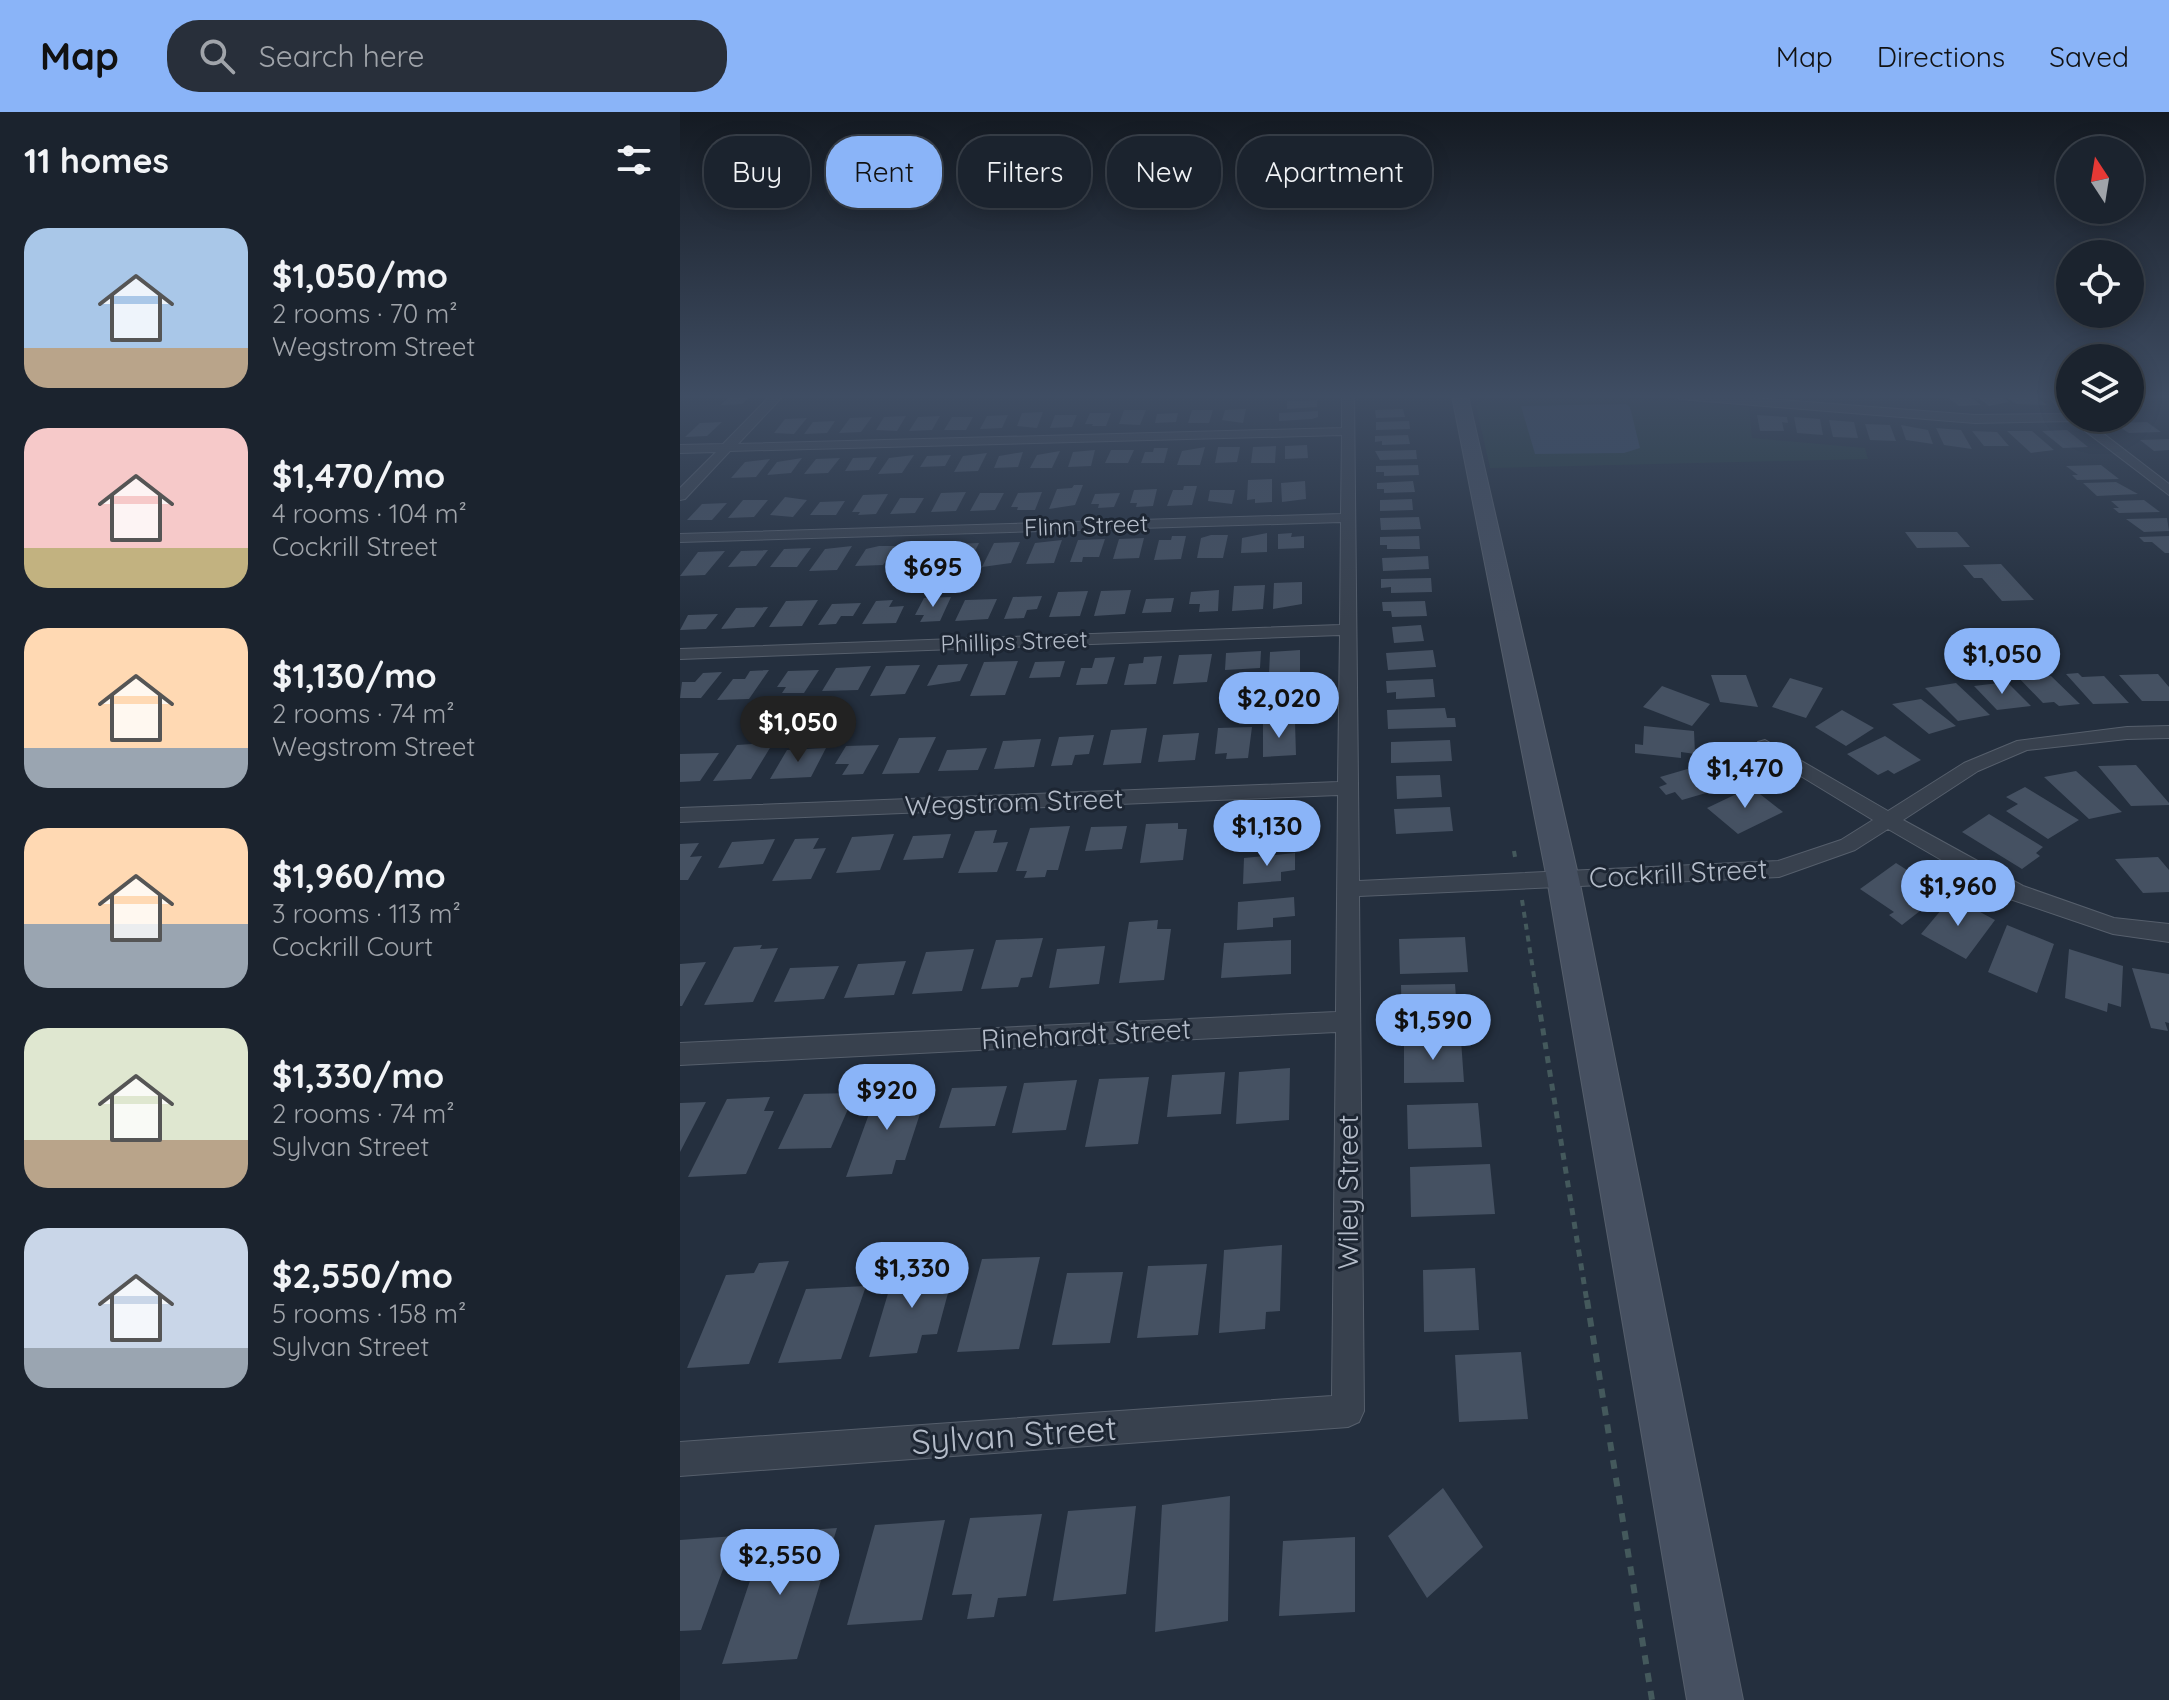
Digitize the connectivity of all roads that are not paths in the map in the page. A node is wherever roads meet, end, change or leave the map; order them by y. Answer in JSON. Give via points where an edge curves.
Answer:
{"nodes":[{"id":1,"x":705,"y":470,"type":"edge"},
{"id":2,"x":1348,"y":470,"type":"edge"},
{"id":3,"x":1473,"y":470,"type":"edge"},
{"id":4,"x":2162,"y":481,"type":"edge"},
{"id":5,"x":2169,"y":491,"type":"edge"},
{"id":6,"x":680,"y":496,"type":"edge"},
{"id":7,"x":1348,"y":518,"type":"junction"},
{"id":8,"x":680,"y":538,"type":"edge"},
{"id":9,"x":1348,"y":630,"type":"junction"},
{"id":10,"x":680,"y":654,"type":"edge"},
{"id":11,"x":2169,"y":732,"type":"edge"},
{"id":12,"x":1765,"y":746,"type":"dead end"},
{"id":13,"x":1348,"y":788,"type":"junction"},
{"id":14,"x":680,"y":815,"type":"edge"},
{"id":15,"x":1890,"y":820,"type":"junction"},
{"id":16,"x":1543,"y":888,"type":"junction"},
{"id":17,"x":1348,"y":889,"type":"junction"},
{"id":18,"x":2169,"y":933,"type":"edge"},
{"id":19,"x":1348,"y":1021,"type":"junction"},
{"id":20,"x":680,"y":1054,"type":"edge"},
{"id":21,"x":1348,"y":1411,"type":"joint"},
{"id":22,"x":680,"y":1459,"type":"edge"},
{"id":23,"x":1715,"y":1700,"type":"edge"}],
"edges":[{"from":1,"to":6,"type":"street"},
{"from":2,"to":7,"type":"street","name":"Wiley Street"},
{"from":3,"to":16,"type":"main road"},
{"from":4,"to":5,"type":"street"},
{"from":7,"to":8,"type":"street","name":"Flinn Street"},
{"from":7,"to":9,"type":"street","name":"Wiley Street"},
{"from":9,"to":10,"type":"street","name":"Phillips Street"},
{"from":9,"to":13,"type":"street","name":"Wiley Street"},
{"from":11,"to":15,"type":"street","name":"Cockrill Street","via":[[2024,745],[1971,767]]},
{"from":12,"to":15,"type":"street"},
{"from":13,"to":14,"type":"street","name":"Wegstrom Street"},
{"from":13,"to":17,"type":"street","name":"Wiley Street"},
{"from":15,"to":16,"type":"street","name":"Cockrill Street","via":[[1848,845],[1779,869]]},
{"from":15,"to":18,"type":"street","via":[[2015,892],[2113,926]]},
{"from":16,"to":17,"type":"street","name":"Cockrill Street"},
{"from":16,"to":23,"type":"main road"},
{"from":17,"to":19,"type":"street","name":"Wiley Street"},
{"from":19,"to":20,"type":"street","name":"Rinehardt Street"},
{"from":19,"to":21,"type":"street","name":"Wiley Street"},
{"from":21,"to":22,"type":"street","name":"Sylvan Street"}]}
